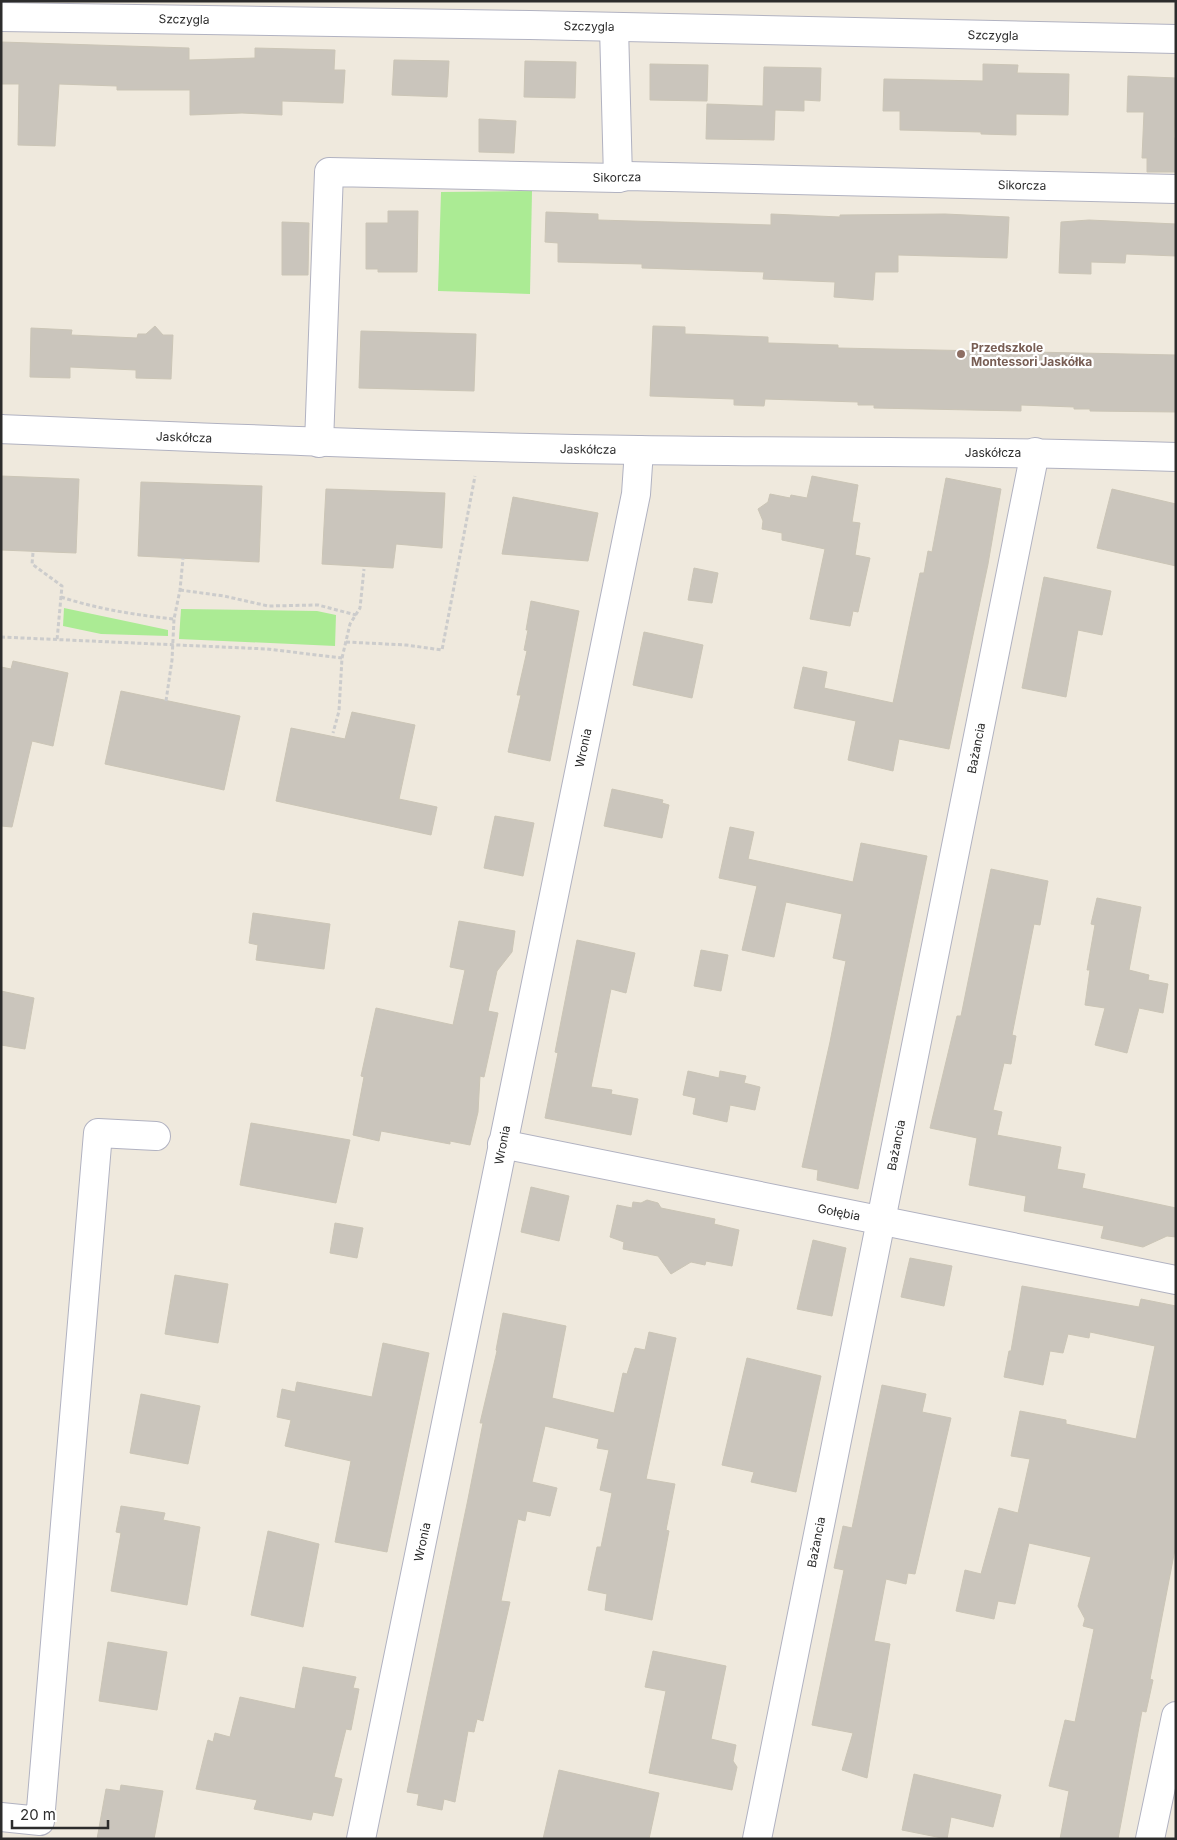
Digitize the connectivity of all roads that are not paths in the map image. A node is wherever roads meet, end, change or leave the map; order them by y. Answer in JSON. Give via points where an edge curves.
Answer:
{"nodes":[{"id":1,"x":1,"y":17,"type":"edge"},
{"id":2,"x":614,"y":27,"type":"junction"},
{"id":3,"x":1176,"y":39,"type":"edge"},
{"id":4,"x":618,"y":178,"type":"junction"},
{"id":5,"x":1176,"y":189,"type":"edge"},
{"id":6,"x":1,"y":429,"type":"edge"},
{"id":7,"x":319,"y":443,"type":"junction"},
{"id":8,"x":639,"y":450,"type":"junction"},
{"id":9,"x":1036,"y":452,"type":"junction"},
{"id":10,"x":1176,"y":457,"type":"edge"},
{"id":11,"x":156,"y":1136,"type":"dead end"},
{"id":12,"x":502,"y":1144,"type":"junction"},
{"id":13,"x":881,"y":1220,"type":"junction"},
{"id":14,"x":1176,"y":1280,"type":"edge"},
{"id":15,"x":1176,"y":1716,"type":"edge"},
{"id":16,"x":1,"y":1817,"type":"edge"},
{"id":17,"x":361,"y":1839,"type":"edge"},
{"id":18,"x":756,"y":1839,"type":"edge"},
{"id":19,"x":1150,"y":1839,"type":"edge"}],
"edges":[{"from":1,"to":2,"type":"street","name":"Szczygla"},
{"from":2,"to":3,"type":"street","name":"Szczygla"},
{"from":2,"to":4,"type":"street"},
{"from":4,"to":5,"type":"street","name":"Sikorcza"},
{"from":4,"to":7,"type":"street","name":"Sikorcza","via":[[330,172]]},
{"from":6,"to":7,"type":"street","name":"Jaskółcza"},
{"from":7,"to":8,"type":"street","name":"Jaskółcza"},
{"from":8,"to":9,"type":"street","name":"Jaskółcza"},
{"from":8,"to":12,"type":"street","name":"Wronia","via":[[636,494]]},
{"from":9,"to":10,"type":"street","name":"Jaskółcza"},
{"from":9,"to":13,"type":"street","name":"Bażancia"},
{"from":11,"to":16,"type":"street","via":[[98,1133],[40,1821]]},
{"from":12,"to":13,"type":"street","name":"Gołębia"},
{"from":12,"to":17,"type":"street","name":"Wronia"},
{"from":13,"to":14,"type":"street","name":"Gołębia"},
{"from":13,"to":18,"type":"street","name":"Bażancia"},
{"from":15,"to":19,"type":"street"}]}
